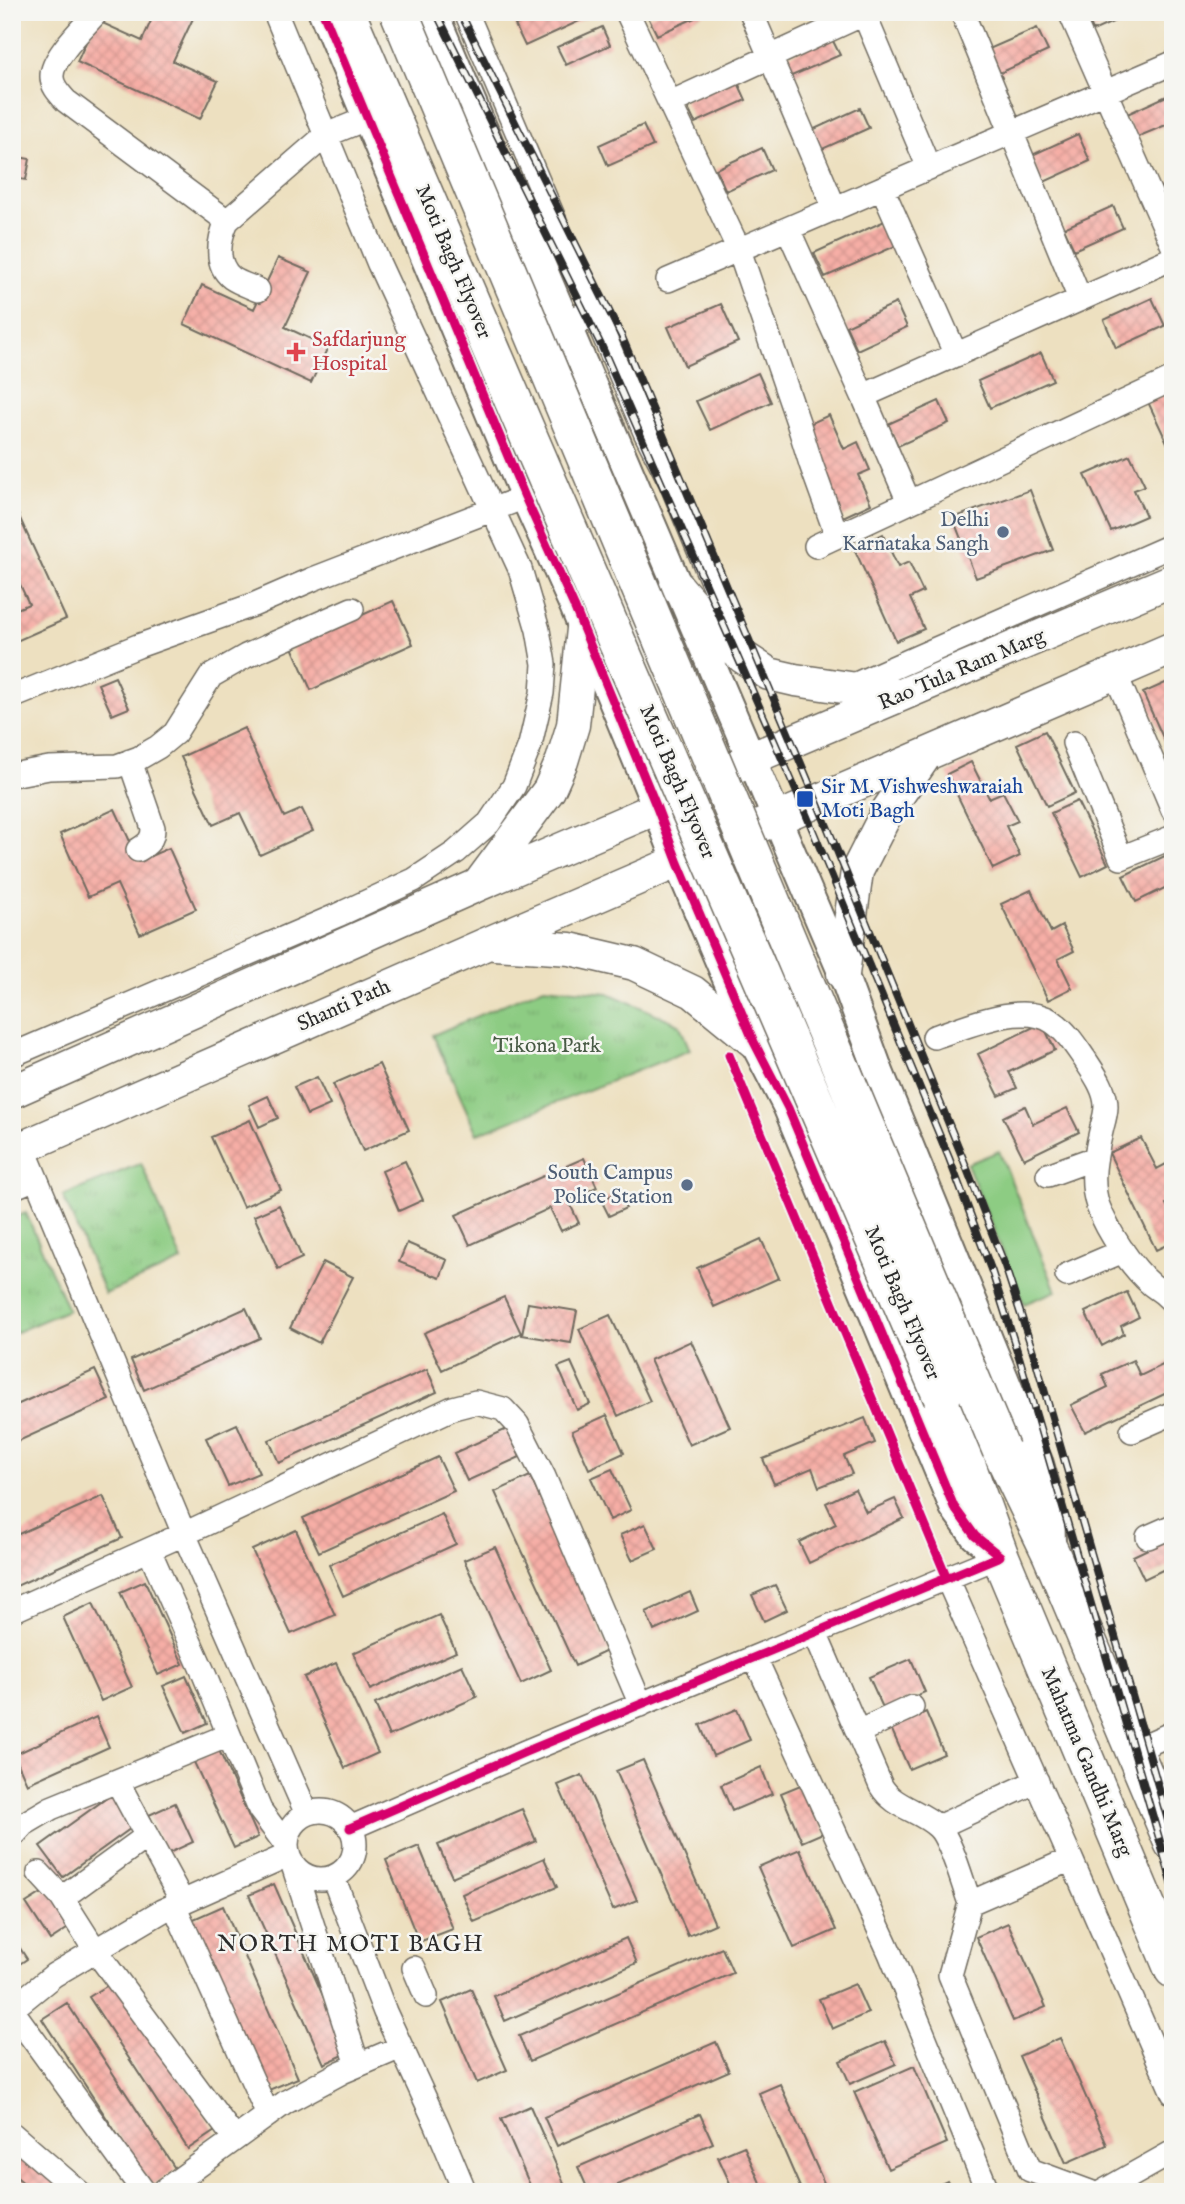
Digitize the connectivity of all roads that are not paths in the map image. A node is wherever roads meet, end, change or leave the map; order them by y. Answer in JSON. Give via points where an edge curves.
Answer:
{"nodes":[{"id":1,"x":97,"y":12,"type":"edge"},
{"id":2,"x":275,"y":12,"type":"edge"},
{"id":3,"x":323,"y":12,"type":"edge"},
{"id":4,"x":346,"y":12,"type":"edge"},
{"id":5,"x":399,"y":12,"type":"edge"},
{"id":6,"x":433,"y":12,"type":"edge"},
{"id":7,"x":466,"y":12,"type":"edge"},
{"id":8,"x":628,"y":12,"type":"edge"},
{"id":9,"x":751,"y":12,"type":"edge"},
{"id":10,"x":962,"y":12,"type":"edge"},
{"id":11,"x":1070,"y":12,"type":"edge"},
{"id":12,"x":866,"y":13,"type":"edge"},
{"id":13,"x":770,"y":57,"type":"junction"},
{"id":14,"x":1173,"y":63,"type":"edge"},
{"id":15,"x":1106,"y":92,"type":"junction"},
{"id":16,"x":670,"y":103,"type":"junction"},
{"id":17,"x":368,"y":118,"type":"junction"},
{"id":18,"x":1011,"y":133,"type":"junction"},
{"id":19,"x":326,"y":135,"type":"junction"},
{"id":20,"x":929,"y":168,"type":"junction"},
{"id":21,"x":883,"y":188,"type":"junction"},
{"id":22,"x":835,"y":209,"type":"junction"},
{"id":23,"x":228,"y":221,"type":"junction"},
{"id":24,"x":788,"y":229,"type":"junction"},
{"id":25,"x":1173,"y":246,"type":"edge"},
{"id":26,"x":738,"y":250,"type":"junction"},
{"id":27,"x":1173,"y":258,"type":"edge"},
{"id":28,"x":668,"y":280,"type":"dead end"},
{"id":29,"x":258,"y":290,"type":"dead end"},
{"id":30,"x":1080,"y":299,"type":"junction"},
{"id":31,"x":594,"y":312,"type":"junction"},
{"id":32,"x":567,"y":325,"type":"junction"},
{"id":33,"x":956,"y":355,"type":"junction"},
{"id":34,"x":1173,"y":379,"type":"edge"},
{"id":35,"x":863,"y":397,"type":"junction"},
{"id":36,"x":525,"y":497,"type":"junction"},
{"id":37,"x":909,"y":502,"type":"junction"},
{"id":38,"x":493,"y":510,"type":"junction"},
{"id":39,"x":837,"y":536,"type":"junction"},
{"id":40,"x":1173,"y":545,"type":"edge"},
{"id":41,"x":816,"y":546,"type":"dead end"},
{"id":42,"x":673,"y":578,"type":"junction"},
{"id":43,"x":1173,"y":580,"type":"edge"},
{"id":44,"x":352,"y":609,"type":"dead end"},
{"id":45,"x":579,"y":617,"type":"junction"},
{"id":46,"x":1173,"y":648,"type":"edge"},
{"id":47,"x":743,"y":657,"type":"junction"},
{"id":48,"x":1115,"y":673,"type":"junction"},
{"id":49,"x":847,"y":688,"type":"junction"},
{"id":50,"x":901,"y":695,"type":"junction"},
{"id":51,"x":12,"y":697,"type":"edge"},
{"id":52,"x":1074,"y":743,"type":"dead end"},
{"id":53,"x":926,"y":755,"type":"junction"},
{"id":54,"x":750,"y":759,"type":"junction"},
{"id":55,"x":130,"y":761,"type":"junction"},
{"id":56,"x":12,"y":775,"type":"edge"},
{"id":57,"x":657,"y":808,"type":"junction"},
{"id":58,"x":1173,"y":810,"type":"edge"},
{"id":59,"x":778,"y":819,"type":"junction"},
{"id":60,"x":1173,"y":836,"type":"edge"},
{"id":61,"x":138,"y":850,"type":"dead end"},
{"id":62,"x":678,"y":863,"type":"junction"},
{"id":63,"x":478,"y":885,"type":"junction"},
{"id":64,"x":486,"y":944,"type":"junction"},
{"id":65,"x":843,"y":974,"type":"junction"},
{"id":66,"x":934,"y":1037,"type":"dead end"},
{"id":67,"x":754,"y":1042,"type":"junction"},
{"id":68,"x":12,"y":1055,"type":"edge"},
{"id":69,"x":879,"y":1072,"type":"junction"},
{"id":70,"x":12,"y":1092,"type":"edge"},
{"id":71,"x":788,"y":1108,"type":"junction"},
{"id":72,"x":18,"y":1150,"type":"edge"},
{"id":73,"x":1095,"y":1158,"type":"junction"},
{"id":74,"x":1048,"y":1175,"type":"dead end"},
{"id":75,"x":36,"y":1178,"type":"junction"},
{"id":76,"x":12,"y":1188,"type":"edge"},
{"id":77,"x":1123,"y":1251,"type":"junction"},
{"id":78,"x":1067,"y":1275,"type":"dead end"},
{"id":79,"x":1170,"y":1295,"type":"edge"},
{"id":80,"x":1173,"y":1413,"type":"edge"},
{"id":81,"x":1132,"y":1431,"type":"dead end"},
{"id":82,"x":1173,"y":1526,"type":"edge"},
{"id":83,"x":184,"y":1534,"type":"junction"},
{"id":84,"x":1148,"y":1537,"type":"dead end"},
{"id":85,"x":149,"y":1550,"type":"junction"},
{"id":86,"x":1051,"y":1554,"type":"junction"},
{"id":87,"x":1000,"y":1556,"type":"junction"},
{"id":88,"x":947,"y":1578,"type":"junction"},
{"id":89,"x":12,"y":1611,"type":"edge"},
{"id":90,"x":816,"y":1633,"type":"junction"},
{"id":91,"x":755,"y":1658,"type":"junction"},
{"id":92,"x":239,"y":1659,"type":"junction"},
{"id":93,"x":204,"y":1674,"type":"junction"},
{"id":94,"x":640,"y":1705,"type":"junction"},
{"id":95,"x":912,"y":1707,"type":"dead end"},
{"id":96,"x":858,"y":1732,"type":"junction"},
{"id":97,"x":1173,"y":1733,"type":"edge"},
{"id":98,"x":229,"y":1735,"type":"junction"},
{"id":99,"x":1134,"y":1750,"type":"junction"},
{"id":100,"x":117,"y":1781,"type":"junction"},
{"id":101,"x":1037,"y":1781,"type":"junction"},
{"id":102,"x":307,"y":1814,"type":"junction"},
{"id":103,"x":938,"y":1826,"type":"junction"},
{"id":104,"x":350,"y":1828,"type":"junction"},
{"id":105,"x":147,"y":1836,"type":"junction"},
{"id":106,"x":12,"y":1837,"type":"edge"},
{"id":107,"x":1173,"y":1843,"type":"edge"},
{"id":108,"x":289,"y":1855,"type":"junction"},
{"id":109,"x":1071,"y":1859,"type":"junction"},
{"id":110,"x":39,"y":1873,"type":"dead end"},
{"id":111,"x":333,"y":1877,"type":"junction"},
{"id":112,"x":62,"y":1898,"type":"junction"},
{"id":113,"x":178,"y":1903,"type":"junction"},
{"id":114,"x":970,"y":1903,"type":"junction"},
{"id":115,"x":95,"y":1950,"type":"junction"},
{"id":116,"x":414,"y":1968,"type":"dead end"},
{"id":117,"x":1173,"y":1969,"type":"edge"},
{"id":118,"x":426,"y":1996,"type":"dead end"},
{"id":119,"x":12,"y":2009,"type":"edge"},
{"id":120,"x":401,"y":2047,"type":"junction"},
{"id":121,"x":358,"y":2065,"type":"junction"},
{"id":122,"x":1173,"y":2093,"type":"edge"},
{"id":123,"x":268,"y":2115,"type":"junction"},
{"id":124,"x":12,"y":2134,"type":"edge"},
{"id":125,"x":235,"y":2139,"type":"junction"},
{"id":126,"x":1173,"y":2152,"type":"edge"},
{"id":127,"x":79,"y":2192,"type":"edge"},
{"id":128,"x":144,"y":2192,"type":"edge"},
{"id":129,"x":162,"y":2192,"type":"edge"},
{"id":130,"x":465,"y":2192,"type":"edge"},
{"id":131,"x":988,"y":2192,"type":"edge"},
{"id":132,"x":1090,"y":2192,"type":"edge"},
{"id":133,"x":1102,"y":2192,"type":"edge"}],
"edges":[{"from":1,"to":23,"type":"street","via":[[63,52],[51,75],[53,86],[66,101]]},
{"from":2,"to":19,"type":"street"},
{"from":3,"to":17,"type":"street"},
{"from":4,"to":87,"type":"main road","name":"Moti Bagh Flyover","bridge":true,"via":[[942,1397]]},
{"from":5,"to":86,"type":"main road","name":"Moti Bagh Flyover","bridge":true,"via":[[1001,1450]]},
{"from":6,"to":32,"type":"street"},
{"from":7,"to":31,"type":"street"},
{"from":8,"to":16,"type":"street"},
{"from":9,"to":13,"type":"street"},
{"from":10,"to":18,"type":"street"},
{"from":11,"to":15,"type":"street"},
{"from":12,"to":13,"type":"street"},
{"from":12,"to":20,"type":"street"},
{"from":13,"to":16,"type":"street"},
{"from":13,"to":22,"type":"street"},
{"from":14,"to":15,"type":"street"},
{"from":15,"to":18,"type":"street"},
{"from":15,"to":25,"type":"street"},
{"from":16,"to":26,"type":"street"},
{"from":17,"to":19,"type":"street"},
{"from":17,"to":36,"type":"street"},
{"from":18,"to":20,"type":"street"},
{"from":18,"to":30,"type":"street"},
{"from":19,"to":23,"type":"street"},
{"from":19,"to":38,"type":"street","via":[[379,264]]},
{"from":20,"to":21,"type":"street"},
{"from":21,"to":22,"type":"street"},
{"from":21,"to":33,"type":"street"},
{"from":22,"to":24,"type":"street"},
{"from":23,"to":29,"type":"street","via":[[220,237],[223,269]]},
{"from":24,"to":26,"type":"street"},
{"from":24,"to":35,"type":"street"},
{"from":26,"to":28,"type":"street"},
{"from":26,"to":39,"type":"street"},
{"from":27,"to":30,"type":"street"},
{"from":30,"to":33,"type":"street"},
{"from":31,"to":32,"type":"street"},
{"from":31,"to":47,"type":"street"},
{"from":32,"to":42,"type":"street"},
{"from":33,"to":35,"type":"street"},
{"from":34,"to":37,"type":"street"},
{"from":35,"to":37,"type":"street"},
{"from":36,"to":38,"type":"street"},
{"from":36,"to":45,"type":"street"},
{"from":37,"to":39,"type":"street"},
{"from":38,"to":51,"type":"street"},
{"from":38,"to":68,"type":"street","via":[[520,569],[544,664],[530,745],[514,786],[489,823],[414,880]]},
{"from":39,"to":41,"type":"street"},
{"from":40,"to":49,"type":"street"},
{"from":42,"to":45,"type":"street"},
{"from":42,"to":47,"type":"main road","via":[[722,639]]},
{"from":42,"to":54,"type":"street"},
{"from":43,"to":50,"type":"main road","name":"Rao Tula Ram Marg"},
{"from":44,"to":55,"type":"street","via":[[211,676],[175,733]]},
{"from":45,"to":57,"type":"street"},
{"from":45,"to":63,"type":"main road","via":[[573,725],[562,761],[550,790]]},
{"from":46,"to":48,"type":"main road"},
{"from":47,"to":49,"type":"main road","via":[[769,674]]},
{"from":48,"to":53,"type":"main road"},
{"from":48,"to":58,"type":"street"},
{"from":49,"to":50,"type":"main road"},
{"from":50,"to":54,"type":"main road","name":"Rao Tula Ram Marg"},
{"from":52,"to":60,"type":"street","via":[[1121,858]]},
{"from":53,"to":59,"type":"main road"},
{"from":53,"to":65,"type":"main road","via":[[887,810],[857,871]]},
{"from":54,"to":57,"type":"main road","name":"Rao Tula Ram Marg"},
{"from":54,"to":59,"type":"street"},
{"from":55,"to":56,"type":"street"},
{"from":55,"to":61,"type":"street","via":[[153,828],[153,838]]},
{"from":57,"to":62,"type":"street"},
{"from":57,"to":63,"type":"main road"},
{"from":59,"to":62,"type":"main road","name":"Shanti Path"},
{"from":59,"to":65,"type":"street"},
{"from":62,"to":64,"type":"main road","name":"Shanti Path"},
{"from":62,"to":67,"type":"street"},
{"from":63,"to":70,"type":"main road"},
{"from":64,"to":67,"type":"main road","via":[[570,949],[634,964],[693,992]]},
{"from":64,"to":72,"type":"main road","name":"Shanti Path"},
{"from":65,"to":69,"type":"street"},
{"from":66,"to":73,"type":"street","via":[[1017,1014],[1051,1020],[1075,1046],[1105,1095]]},
{"from":67,"to":71,"type":"street"},
{"from":69,"to":71,"type":"street","via":[[869,1056],[853,1045],[834,1041],[815,1045],[799,1055],[788,1071]]},
{"from":69,"to":86,"type":"street","via":[[1039,1464],[1050,1503]]},
{"from":71,"to":87,"type":"street","via":[[954,1507],[975,1536]]},
{"from":72,"to":75,"type":"street"},
{"from":73,"to":74,"type":"street"},
{"from":73,"to":77,"type":"street","via":[[1093,1184],[1098,1206]]},
{"from":75,"to":76,"type":"street"},
{"from":75,"to":83,"type":"street"},
{"from":77,"to":78,"type":"street"},
{"from":77,"to":79,"type":"street","via":[[1151,1284]]},
{"from":80,"to":81,"type":"street"},
{"from":82,"to":84,"type":"street"},
{"from":83,"to":85,"type":"street"},
{"from":83,"to":92,"type":"street"},
{"from":83,"to":94,"type":"street","via":[[453,1408],[475,1402],[503,1409],[517,1424],[544,1477]]},
{"from":85,"to":89,"type":"street"},
{"from":85,"to":93,"type":"street"},
{"from":86,"to":99,"type":"main road"},
{"from":87,"to":88,"type":"street"},
{"from":87,"to":117,"type":"main road","name":"Mahatma Gandhi Marg"},
{"from":88,"to":90,"type":"street"},
{"from":88,"to":101,"type":"street"},
{"from":90,"to":91,"type":"street"},
{"from":90,"to":96,"type":"street"},
{"from":91,"to":94,"type":"street"},
{"from":91,"to":131,"type":"street","via":[[890,1953]]},
{"from":92,"to":93,"type":"street"},
{"from":92,"to":102,"type":"street"},
{"from":93,"to":98,"type":"street"},
{"from":94,"to":104,"type":"street"},
{"from":95,"to":96,"type":"street"},
{"from":96,"to":103,"type":"street","via":[[887,1797]]},
{"from":97,"to":99,"type":"street"},
{"from":98,"to":100,"type":"street"},
{"from":98,"to":108,"type":"street","via":[[260,1810]]},
{"from":99,"to":107,"type":"main road"},
{"from":100,"to":105,"type":"street"},
{"from":100,"to":106,"type":"street","via":[[51,1808]]},
{"from":101,"to":103,"type":"street"},
{"from":101,"to":109,"type":"street"},
{"from":102,"to":104,"type":"street","via":[[336,1814]]},
{"from":102,"to":108,"type":"street","via":[[288,1835]]},
{"from":103,"to":114,"type":"street","via":[[946,1836]]},
{"from":104,"to":111,"type":"street","via":[[355,1842],[353,1857]]},
{"from":105,"to":112,"type":"street"},
{"from":105,"to":113,"type":"street"},
{"from":108,"to":111,"type":"street","via":[[301,1873],[311,1878]]},
{"from":108,"to":113,"type":"street"},
{"from":108,"to":121,"type":"street"},
{"from":109,"to":114,"type":"street"},
{"from":109,"to":122,"type":"street"},
{"from":110,"to":112,"type":"street"},
{"from":111,"to":120,"type":"street"},
{"from":112,"to":115,"type":"street"},
{"from":113,"to":115,"type":"street"},
{"from":113,"to":123,"type":"street"},
{"from":114,"to":132,"type":"street","via":[[950,1975],[1030,2171]]},
{"from":115,"to":119,"type":"street"},
{"from":115,"to":125,"type":"street"},
{"from":116,"to":118,"type":"street"},
{"from":119,"to":128,"type":"street"},
{"from":120,"to":121,"type":"street"},
{"from":120,"to":130,"type":"street"},
{"from":121,"to":123,"type":"street"},
{"from":123,"to":125,"type":"street"},
{"from":124,"to":127,"type":"street"},
{"from":125,"to":129,"type":"street"},
{"from":126,"to":133,"type":"street"}]}
